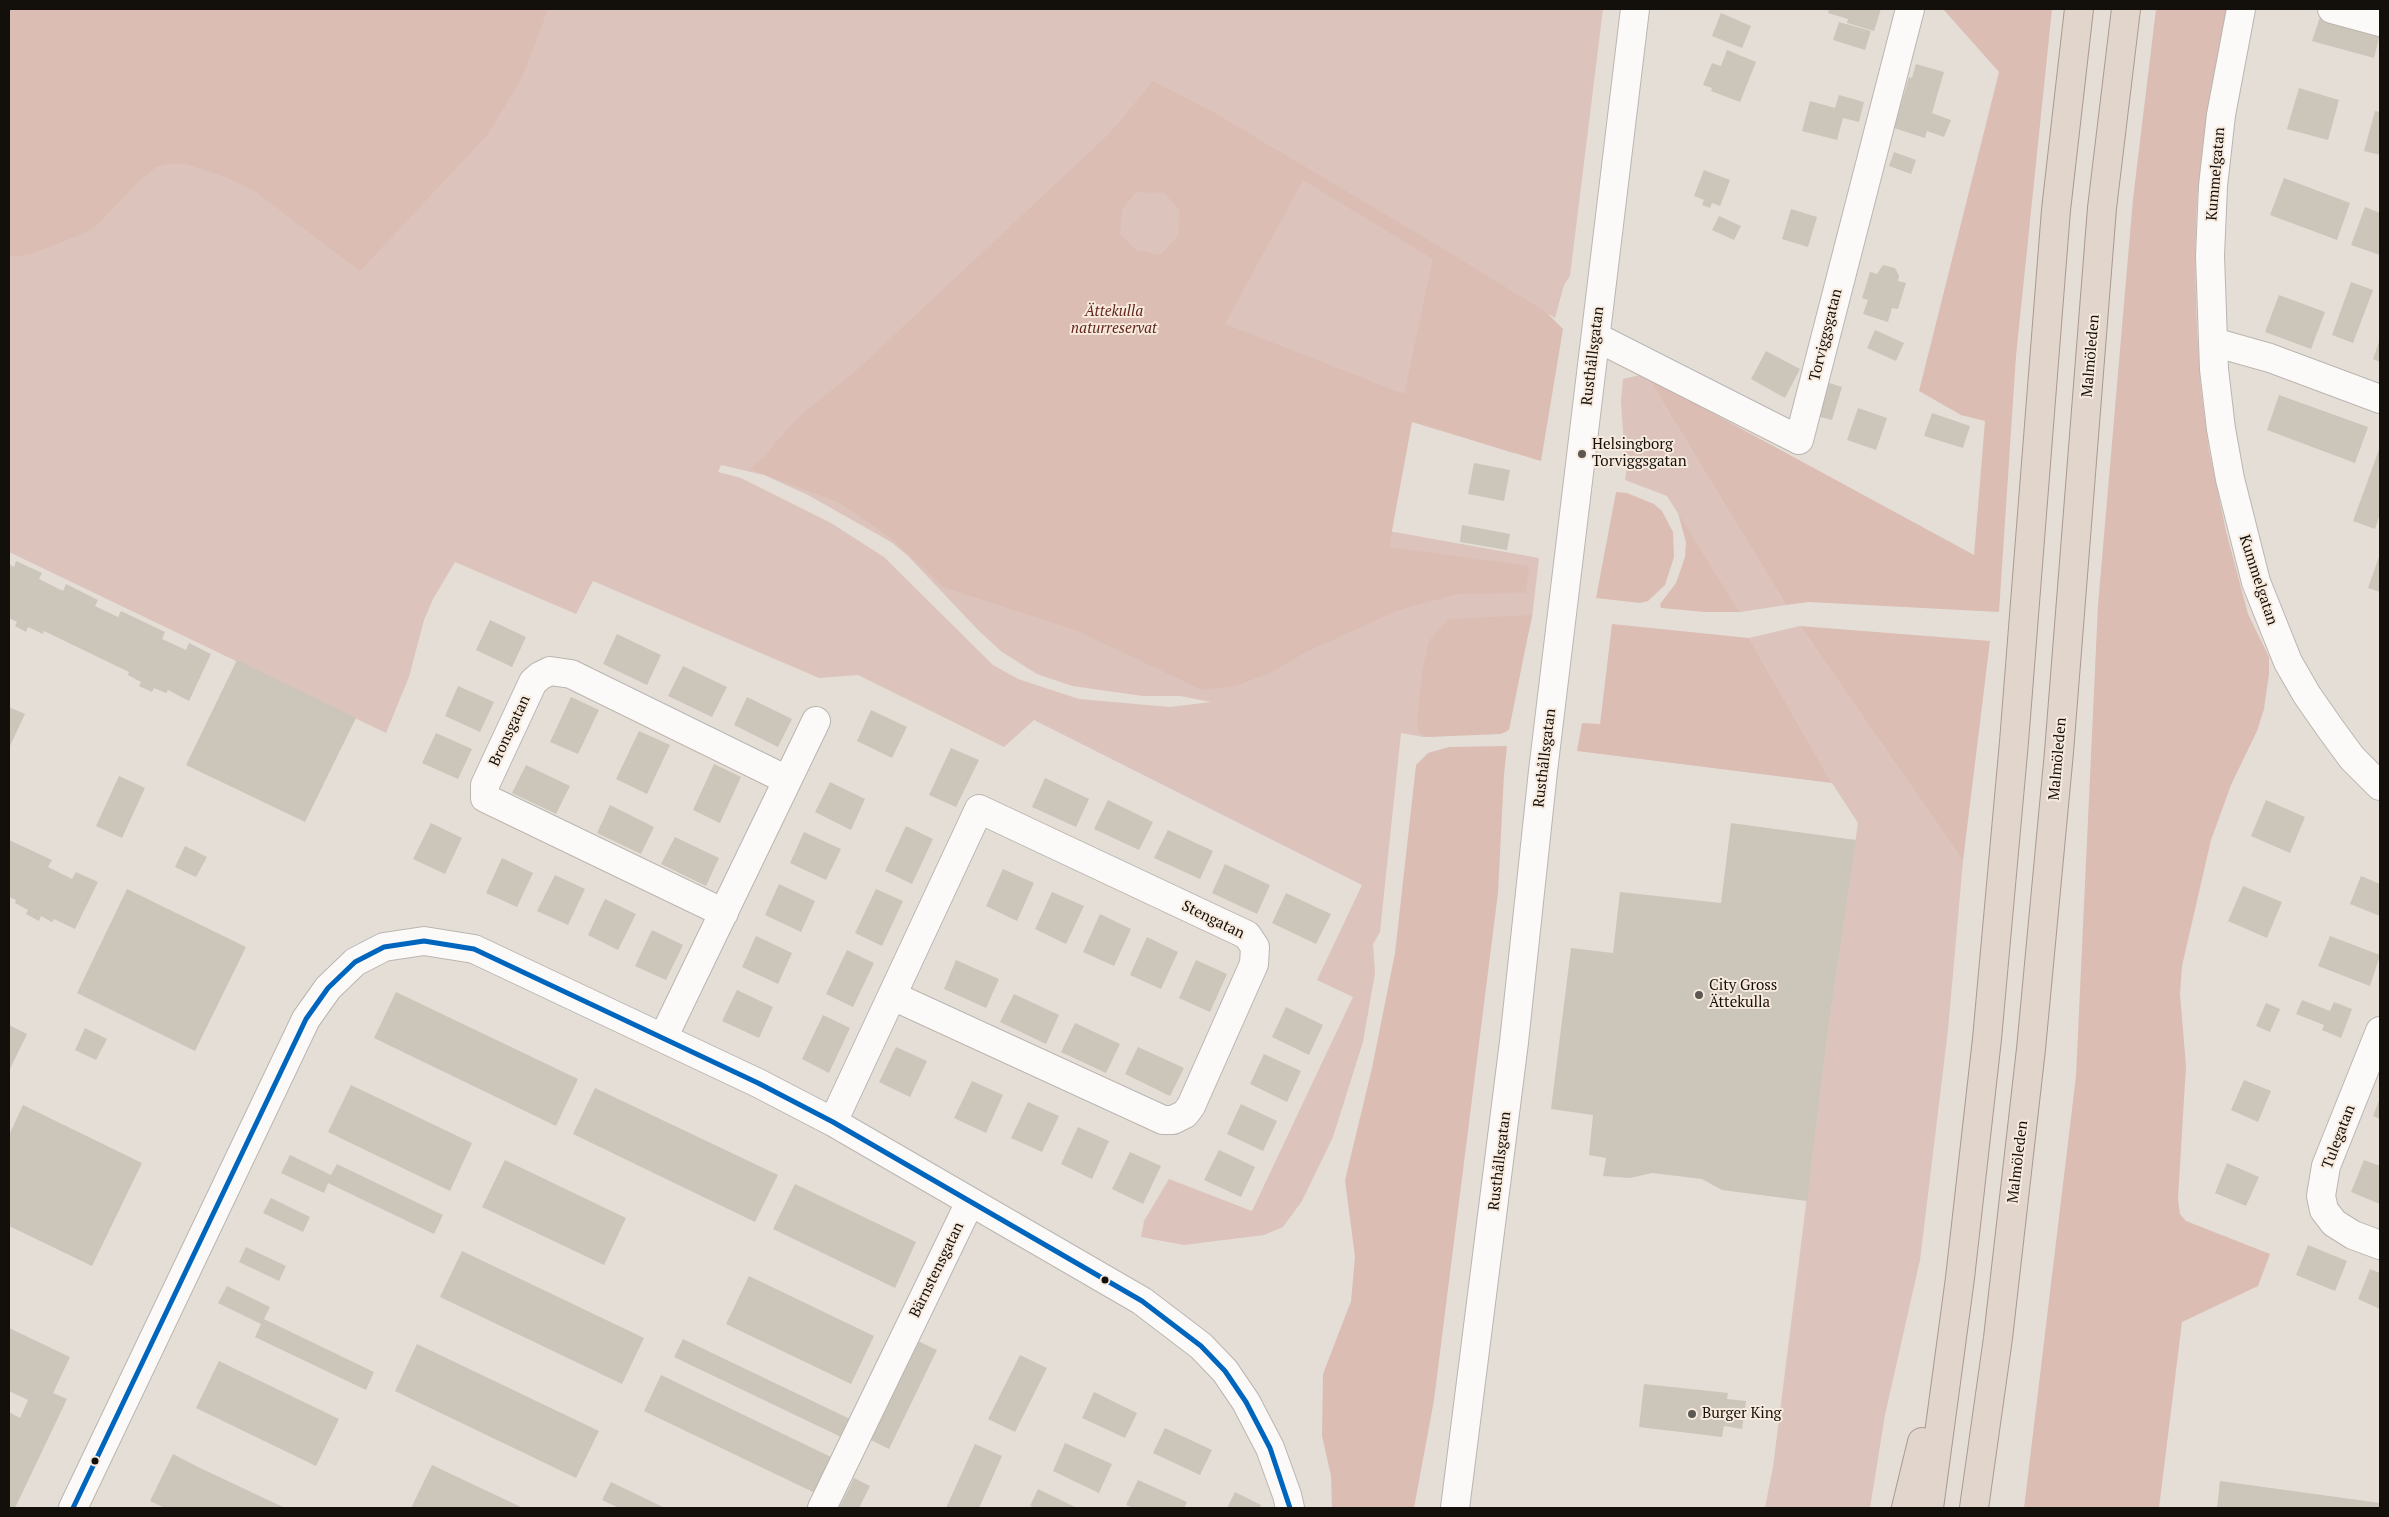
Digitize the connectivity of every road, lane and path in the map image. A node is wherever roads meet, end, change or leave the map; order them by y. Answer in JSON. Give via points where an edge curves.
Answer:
{"nodes":[{"id":1,"x":1635,"y":9,"type":"edge"},
{"id":2,"x":1910,"y":9,"type":"edge"},
{"id":3,"x":2079,"y":9,"type":"edge"},
{"id":4,"x":2126,"y":9,"type":"edge"},
{"id":5,"x":2241,"y":9,"type":"edge"},
{"id":6,"x":2332,"y":9,"type":"edge"},
{"id":7,"x":2380,"y":22,"type":"edge"},
{"id":8,"x":1596,"y":337,"type":"junction"},
{"id":9,"x":2213,"y":342,"type":"junction"},
{"id":10,"x":2380,"y":399,"type":"edge"},
{"id":11,"x":816,"y":721,"type":"dead end"},
{"id":12,"x":787,"y":780,"type":"junction"},
{"id":13,"x":2380,"y":786,"type":"edge"},
{"id":14,"x":724,"y":913,"type":"junction"},
{"id":15,"x":893,"y":996,"type":"junction"},
{"id":16,"x":2380,"y":1031,"type":"edge"},
{"id":17,"x":663,"y":1038,"type":"junction"},
{"id":18,"x":833,"y":1122,"type":"junction"},
{"id":19,"x":970,"y":1202,"type":"junction"},
{"id":20,"x":2380,"y":1245,"type":"edge"},
{"id":21,"x":1960,"y":1278,"type":"junction"},
{"id":22,"x":1998,"y":1338,"type":"junction"},
{"id":23,"x":73,"y":1508,"type":"edge"},
{"id":24,"x":822,"y":1508,"type":"edge"},
{"id":25,"x":1290,"y":1508,"type":"edge"},
{"id":26,"x":1455,"y":1508,"type":"edge"},
{"id":27,"x":1906,"y":1508,"type":"edge"},
{"id":28,"x":1928,"y":1508,"type":"edge"},
{"id":29,"x":1974,"y":1508,"type":"edge"},
{"id":30,"x":1985,"y":1508,"type":"edge"}],
"edges":[{"from":1,"to":8,"type":"street","name":"Rusthållsgatan"},
{"from":2,"to":8,"type":"street","name":"Torviggsgatan","via":[[1799,440]]},
{"from":3,"to":21,"type":"highway","via":[[2056,210],[1987,1039]]},
{"from":4,"to":22,"type":"highway","name":"Malmöleden","via":[[2102,208],[2059,752],[2031,1049]]},
{"from":5,"to":9,"type":"street","name":"Kummelgatan","via":[[2221,115],[2213,186],[2210,256]]},
{"from":6,"to":7,"type":"street"},
{"from":8,"to":26,"type":"street","name":"Rusthållsgatan","via":[[1543,771],[1513,1052]]},
{"from":9,"to":10,"type":"street","via":[[2270,358]]},
{"from":9,"to":13,"type":"street","name":"Kummelgatan","via":[[2221,429],[2230,479],[2256,582],[2271,623],[2307,695],[2352,758]]},
{"from":11,"to":12,"type":"street"},
{"from":12,"to":14,"type":"street"},
{"from":12,"to":14,"type":"street","name":"Bronsgatan","via":[[571,674],[550,671],[533,682],[485,785],[486,798]]},
{"from":14,"to":17,"type":"street"},
{"from":15,"to":15,"type":"street","name":"Stengatan","via":[[979,810],[1247,935],[1255,946],[1254,964],[1191,1106],[1186,1114],[1173,1120],[1163,1120]]},
{"from":15,"to":18,"type":"street","name":"Stengatan"},
{"from":16,"to":20,"type":"street","name":"Tulegatan","via":[[2326,1166],[2321,1196],[2324,1210],[2334,1223],[2353,1235]]},
{"from":17,"to":18,"type":"street"},
{"from":17,"to":23,"type":"street","via":[[474,949],[459,945],[424,940],[406,942],[370,953],[355,962],[328,988],[306,1019]]},
{"from":18,"to":19,"type":"street"},
{"from":19,"to":24,"type":"street","name":"Bärnstensgatan"},
{"from":19,"to":25,"type":"street","via":[[1142,1301],[1201,1346],[1225,1371],[1260,1428],[1279,1471]]},
{"from":21,"to":27,"type":"highway"},
{"from":21,"to":28,"type":"highway"},
{"from":22,"to":29,"type":"highway","name":"Malmöleden"},
{"from":22,"to":30,"type":"highway"}]}
